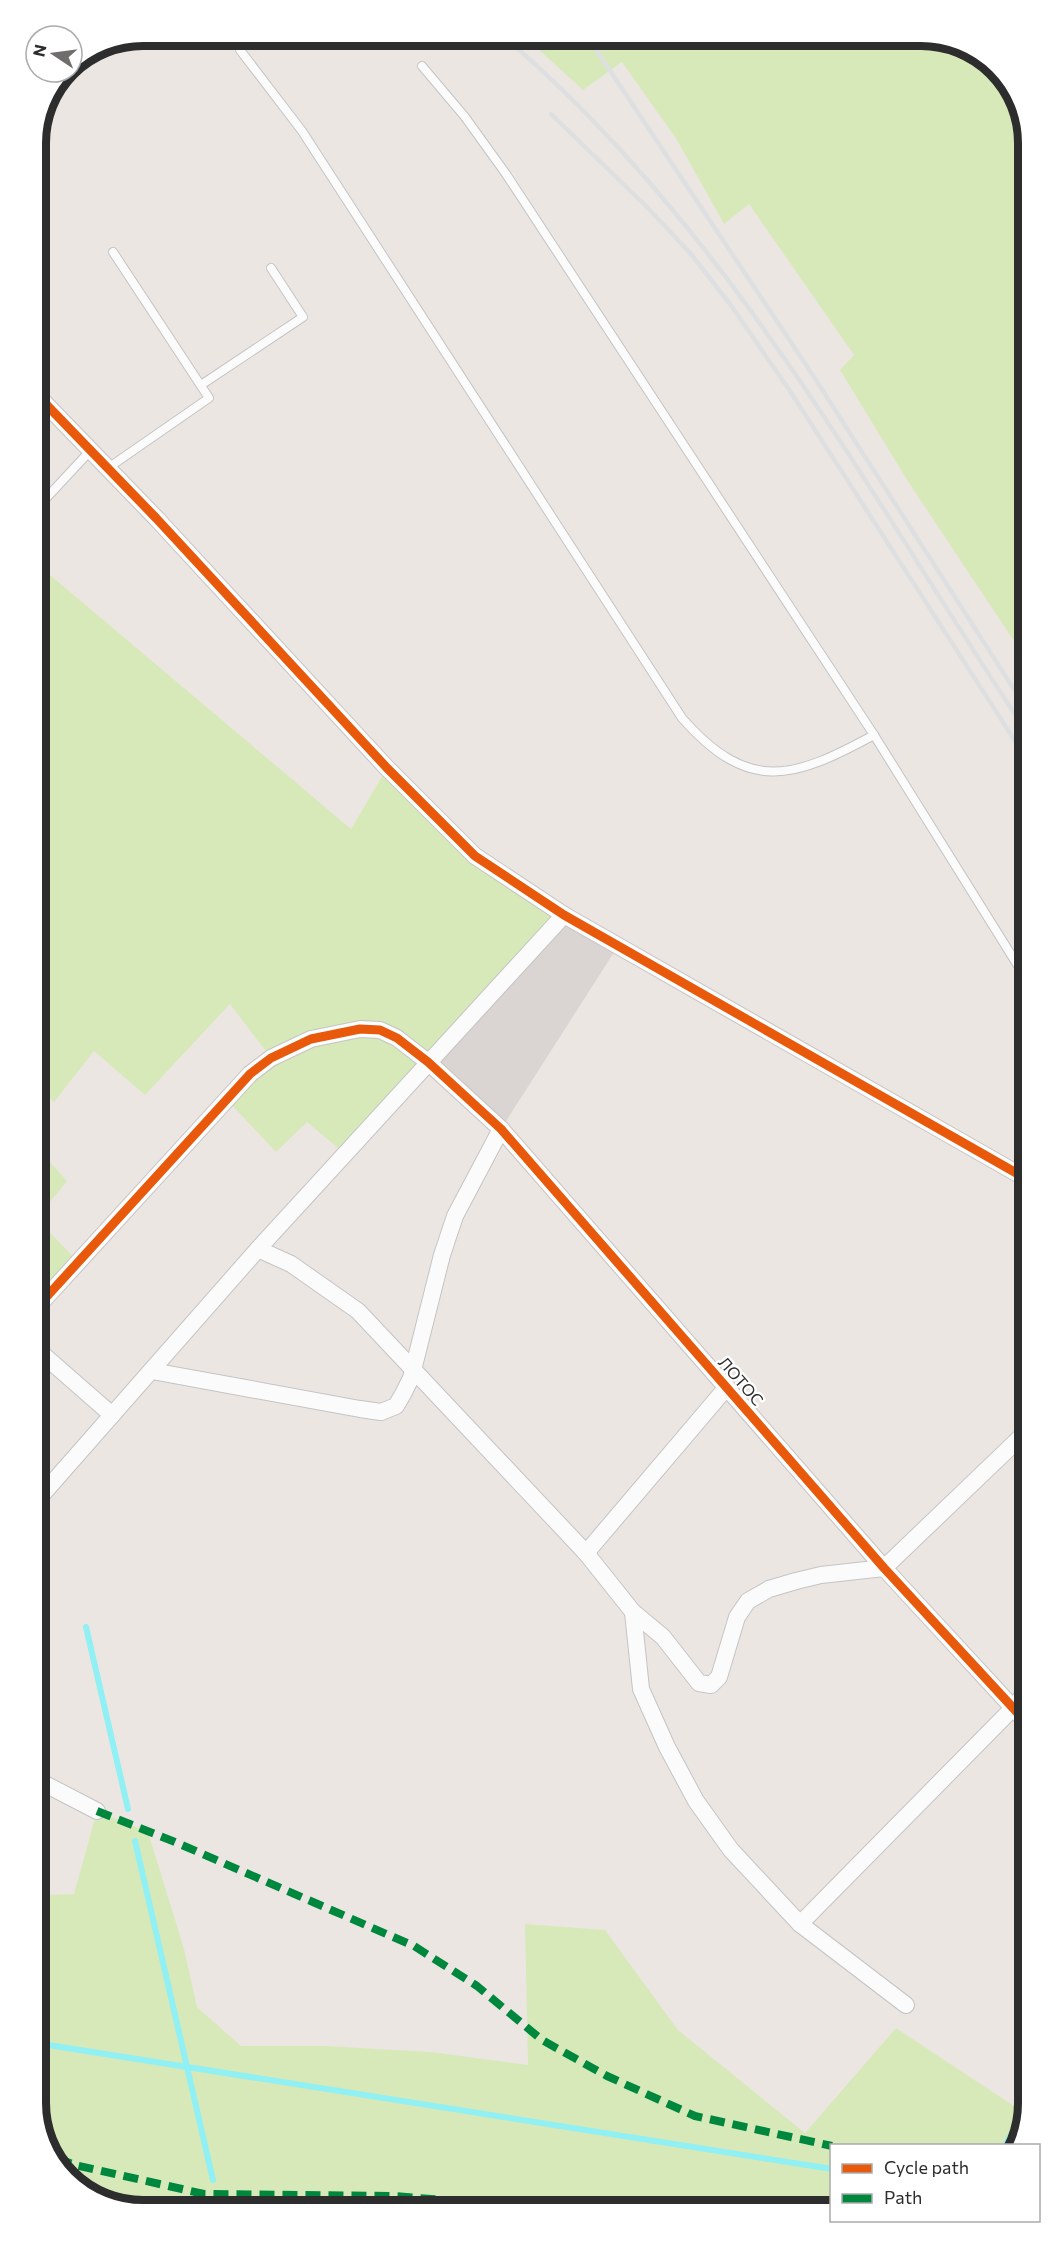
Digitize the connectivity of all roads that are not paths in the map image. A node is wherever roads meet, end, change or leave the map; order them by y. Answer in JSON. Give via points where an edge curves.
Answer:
{"nodes":[{"id":1,"x":240,"y":50,"type":"dead end"},
{"id":2,"x":422,"y":66,"type":"dead end"},
{"id":3,"x":113,"y":252,"type":"dead end"},
{"id":4,"x":271,"y":268,"type":"dead end"},
{"id":5,"x":201,"y":385,"type":"junction"},
{"id":6,"x":47,"y":404,"type":"edge"},
{"id":7,"x":91,"y":450,"type":"junction"},
{"id":8,"x":108,"y":468,"type":"junction"},
{"id":9,"x":47,"y":497,"type":"edge"},
{"id":10,"x":874,"y":735,"type":"junction"},
{"id":11,"x":564,"y":915,"type":"junction"},
{"id":12,"x":1018,"y":966,"type":"edge"},
{"id":13,"x":428,"y":1062,"type":"junction"},
{"id":14,"x":501,"y":1129,"type":"junction"},
{"id":15,"x":1018,"y":1174,"type":"edge"},
{"id":16,"x":258,"y":1249,"type":"junction"},
{"id":17,"x":46,"y":1297,"type":"edge"},
{"id":18,"x":46,"y":1358,"type":"edge"},
{"id":19,"x":414,"y":1369,"type":"junction"},
{"id":20,"x":152,"y":1371,"type":"junction"},
{"id":21,"x":727,"y":1387,"type":"junction"},
{"id":22,"x":112,"y":1415,"type":"junction"},
{"id":23,"x":1018,"y":1440,"type":"edge"},
{"id":24,"x":46,"y":1490,"type":"edge"},
{"id":25,"x":586,"y":1553,"type":"junction"},
{"id":26,"x":884,"y":1568,"type":"junction"},
{"id":27,"x":633,"y":1612,"type":"junction"},
{"id":28,"x":1018,"y":1702,"type":"edge"},
{"id":29,"x":1013,"y":1708,"type":"junction"},
{"id":30,"x":1018,"y":1713,"type":"edge"},
{"id":31,"x":46,"y":1785,"type":"edge"},
{"id":32,"x":97,"y":1811,"type":"dead end"},
{"id":33,"x":800,"y":1924,"type":"junction"},
{"id":34,"x":906,"y":2005,"type":"dead end"}],
"edges":[{"from":1,"to":10,"type":"lane","via":[[302,131],[682,718],[704,744],[725,759],[753,770],[782,773],[828,760]]},
{"from":2,"to":10,"type":"lane","via":[[506,174]]},
{"from":3,"to":5,"type":"lane"},
{"from":4,"to":5,"type":"lane","via":[[303,317]]},
{"from":5,"to":8,"type":"lane","via":[[209,398]]},
{"from":6,"to":7,"type":"street"},
{"from":7,"to":8,"type":"street"},
{"from":7,"to":9,"type":"lane"},
{"from":8,"to":11,"type":"street","via":[[443,826],[484,862]]},
{"from":10,"to":12,"type":"lane"},
{"from":11,"to":13,"type":"street"},
{"from":11,"to":15,"type":"street"},
{"from":13,"to":14,"type":"street","name":"ЛОТОС"},
{"from":13,"to":16,"type":"street"},
{"from":13,"to":17,"type":"street","name":"ЛОТОС","via":[[397,1038],[380,1030],[360,1029],[311,1039],[271,1058],[239,1085]]},
{"from":14,"to":19,"type":"street","via":[[455,1216]]},
{"from":14,"to":21,"type":"street","name":"ЛОТОС"},
{"from":16,"to":19,"type":"street","via":[[330,1289],[358,1311]]},
{"from":16,"to":20,"type":"street"},
{"from":18,"to":22,"type":"street"},
{"from":19,"to":20,"type":"street","via":[[396,1406],[381,1412]]},
{"from":19,"to":25,"type":"street"},
{"from":20,"to":22,"type":"street"},
{"from":21,"to":25,"type":"street"},
{"from":21,"to":26,"type":"street","name":"ЛОТОС"},
{"from":22,"to":24,"type":"street"},
{"from":23,"to":26,"type":"street"},
{"from":25,"to":27,"type":"street"},
{"from":26,"to":27,"type":"street","via":[[796,1581],[769,1588],[748,1601],[737,1617],[719,1677],[711,1685],[699,1683],[678,1653]]},
{"from":26,"to":29,"type":"street","name":"ЛОТОС"},
{"from":27,"to":33,"type":"street","via":[[641,1689],[696,1801],[731,1850]]},
{"from":28,"to":29,"type":"street"},
{"from":29,"to":30,"type":"street","name":"ЛОТОС"},
{"from":29,"to":33,"type":"street"},
{"from":31,"to":32,"type":"street"},
{"from":33,"to":34,"type":"street"}]}
